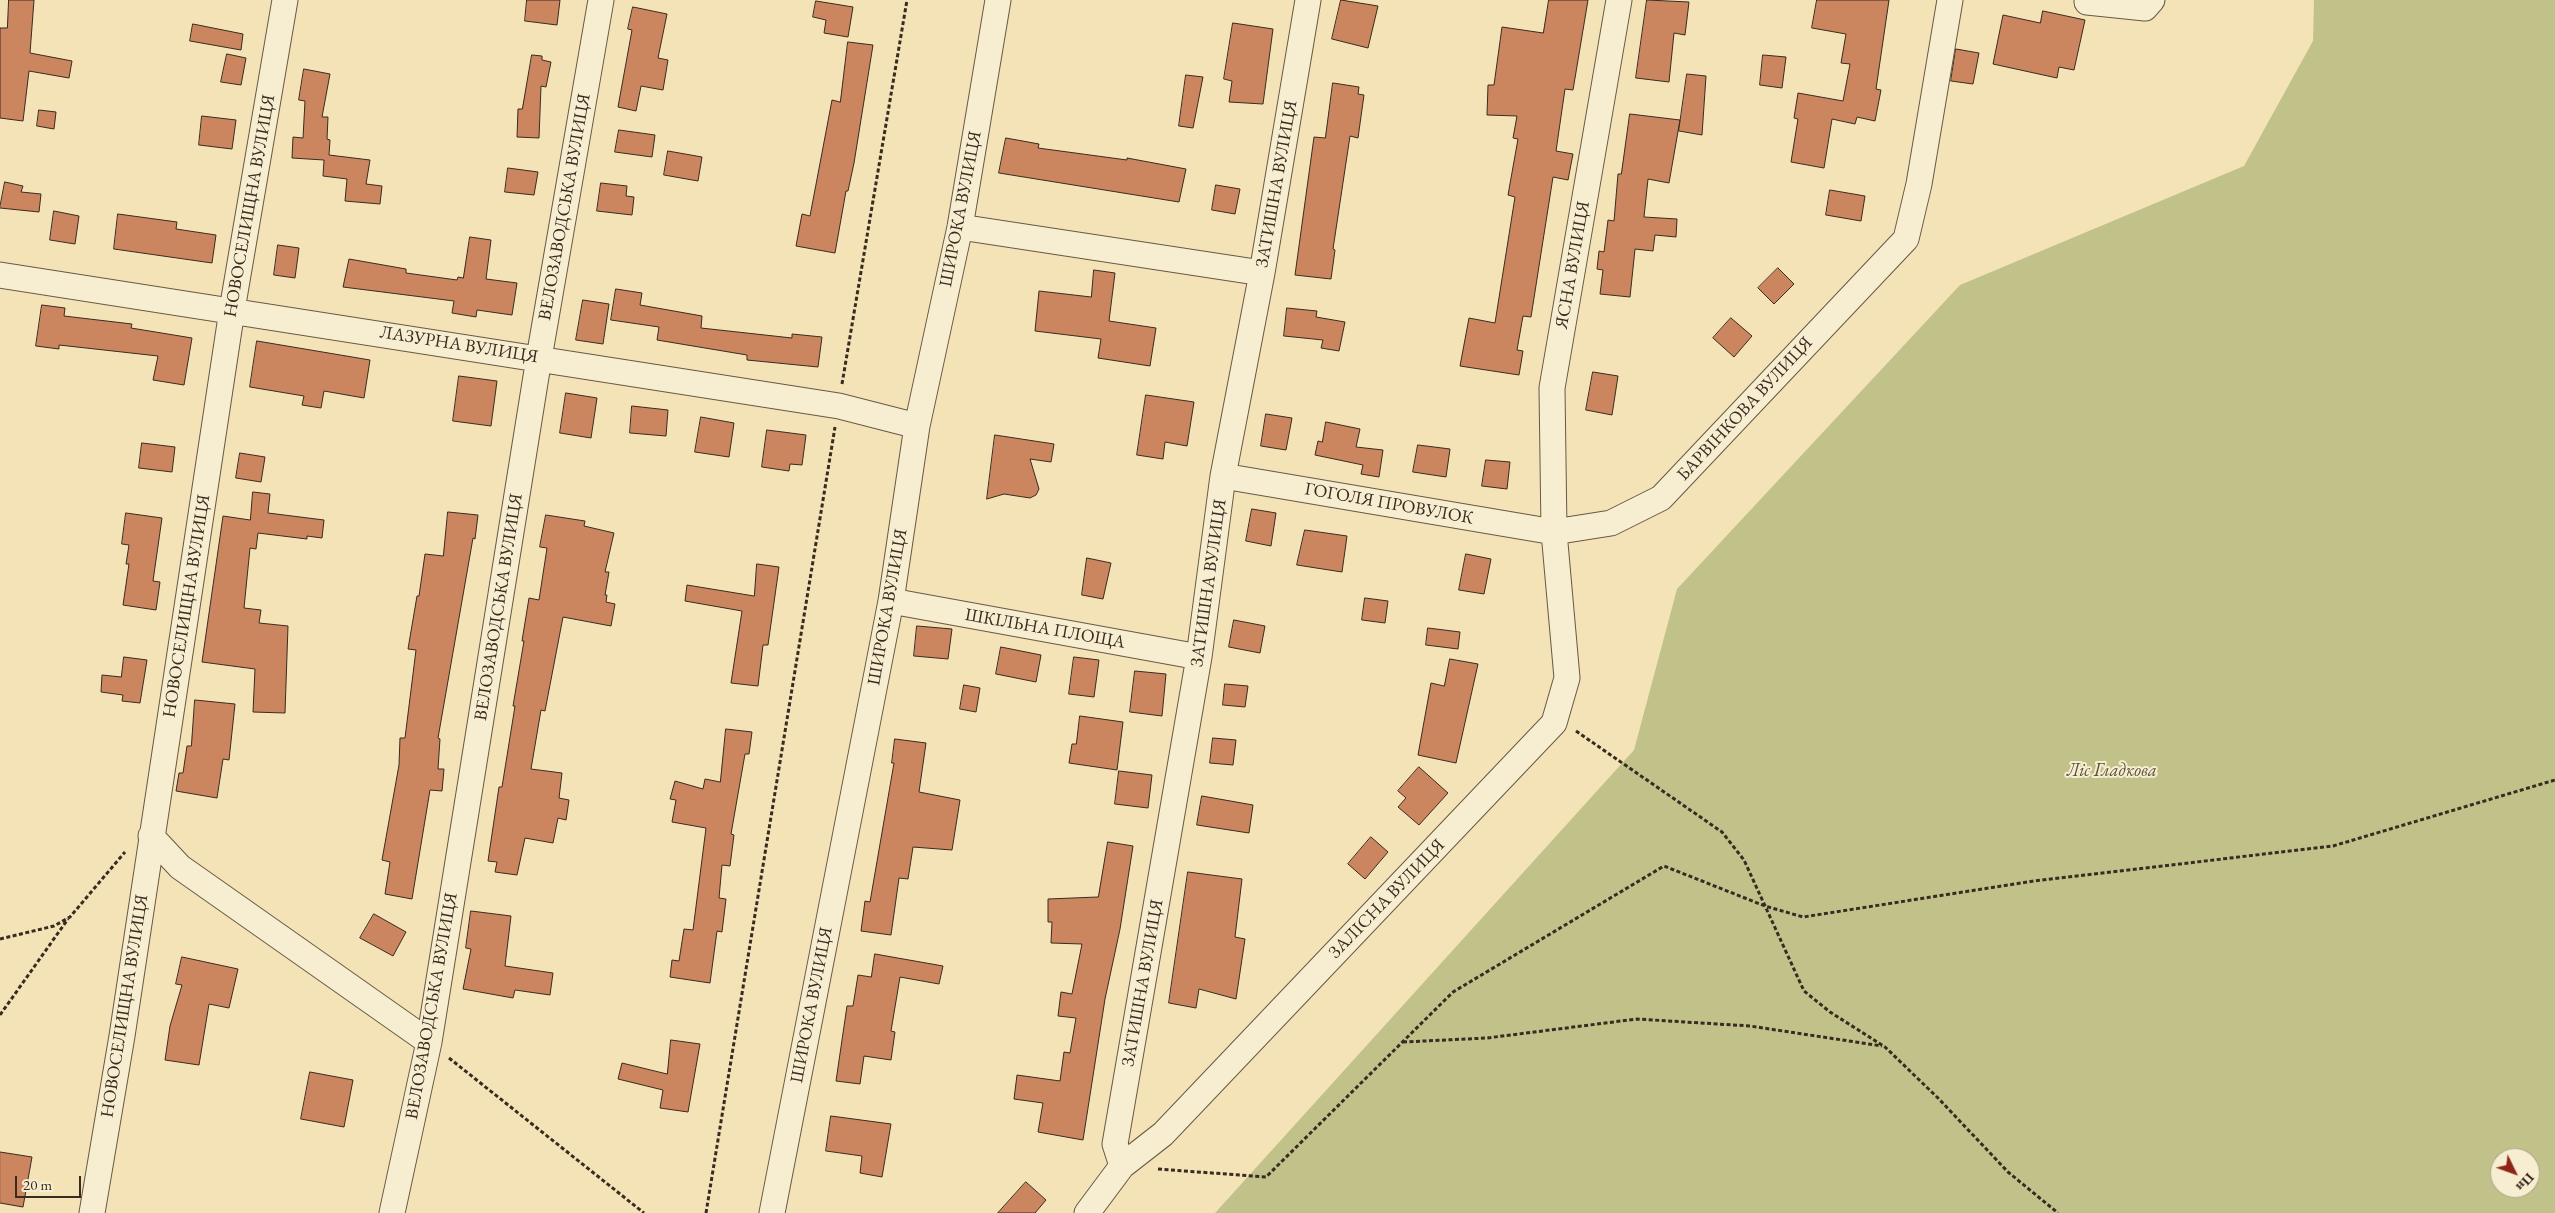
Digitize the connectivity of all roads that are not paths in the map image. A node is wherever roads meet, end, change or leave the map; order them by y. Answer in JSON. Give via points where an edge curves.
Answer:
{"nodes":[{"id":1,"x":285,"y":0,"type":"edge"},
{"id":2,"x":601,"y":0,"type":"edge"},
{"id":3,"x":998,"y":0,"type":"edge"},
{"id":4,"x":1308,"y":0,"type":"edge"},
{"id":5,"x":1619,"y":0,"type":"edge"},
{"id":6,"x":1950,"y":0,"type":"edge"},
{"id":7,"x":2152,"y":0,"type":"edge"},
{"id":8,"x":2087,"y":2,"type":"dead end"},
{"id":9,"x":960,"y":227,"type":"junction"},
{"id":10,"x":1262,"y":272,"type":"junction"},
{"id":11,"x":0,"y":275,"type":"edge"},
{"id":12,"x":232,"y":310,"type":"junction"},
{"id":13,"x":539,"y":358,"type":"junction"},
{"id":14,"x":917,"y":426,"type":"junction"},
{"id":15,"x":1223,"y":476,"type":"junction"},
{"id":16,"x":1554,"y":532,"type":"junction"},
{"id":17,"x":891,"y":601,"type":"junction"},
{"id":18,"x":1199,"y":657,"type":"junction"},
{"id":19,"x":151,"y":836,"type":"junction"},
{"id":20,"x":429,"y":1042,"type":"junction"},
{"id":21,"x":1122,"y":1166,"type":"junction"},
{"id":22,"x":92,"y":1213,"type":"edge"},
{"id":23,"x":392,"y":1213,"type":"edge"},
{"id":24,"x":772,"y":1213,"type":"edge"},
{"id":25,"x":1087,"y":1213,"type":"edge"}],
"edges":[{"from":1,"to":12,"type":"street","name":"НОВОСЕЛИЩНА ВУЛИЦЯ"},
{"from":2,"to":13,"type":"street","name":"ВЕЛОЗАВОДСЬКА ВУЛИЦЯ"},
{"from":3,"to":9,"type":"street","name":"ШИРОКА ВУЛИЦЯ"},
{"from":4,"to":10,"type":"street","name":"ЗАТИШНА ВУЛИЦЯ"},
{"from":5,"to":16,"type":"street","name":"ЯСНА ВУЛИЦЯ","via":[[1552,388]]},
{"from":6,"to":16,"type":"street","name":"БАРВІНКОВА ВУЛИЦЯ","via":[[1919,184],[1906,239],[1661,498],[1610,523]]},
{"from":7,"to":8,"type":"street","via":[[2145,8]]},
{"from":9,"to":10,"type":"street"},
{"from":9,"to":14,"type":"street","name":"ШИРОКА ВУЛИЦЯ"},
{"from":10,"to":15,"type":"street","name":"ЗАТИШНА ВУЛИЦЯ"},
{"from":11,"to":12,"type":"street","name":"ЛАЗУРНА ВУЛИЦЯ"},
{"from":12,"to":13,"type":"street","name":"ЛАЗУРНА ВУЛИЦЯ"},
{"from":12,"to":19,"type":"street","name":"НОВОСЕЛИЩНА ВУЛИЦЯ"},
{"from":13,"to":14,"type":"street","name":"ЛАЗУРНА ВУЛИЦЯ","via":[[839,406]]},
{"from":13,"to":20,"type":"street","name":"ВЕЛОЗАВОДСЬКА ВУЛИЦЯ"},
{"from":14,"to":17,"type":"street","name":"ШИРОКА ВУЛИЦЯ"},
{"from":15,"to":16,"type":"street","name":"ГОГОЛЯ ПРОВУЛОК"},
{"from":15,"to":18,"type":"street","name":"ЗАТИШНА ВУЛИЦЯ"},
{"from":16,"to":21,"type":"street","name":"ЗАЛІСНА ВУЛИЦЯ","via":[[1567,678],[1554,723],[1163,1134]]},
{"from":17,"to":18,"type":"street","name":"ШКІЛЬНА ПЛОЩА"},
{"from":17,"to":24,"type":"street","name":"ШИРОКА ВУЛИЦЯ"},
{"from":18,"to":21,"type":"street","name":"ЗАТИШНА ВУЛИЦЯ","via":[[1115,1144]]},
{"from":19,"to":20,"type":"street","via":[[180,868]]},
{"from":19,"to":22,"type":"street","name":"НОВОСЕЛИЩНА ВУЛИЦЯ"},
{"from":20,"to":23,"type":"street","name":"ВЕЛОЗАВОДСЬКА ВУЛИЦЯ"},
{"from":21,"to":25,"type":"street","name":"ЗАЛІСНА ВУЛИЦЯ"}]}
